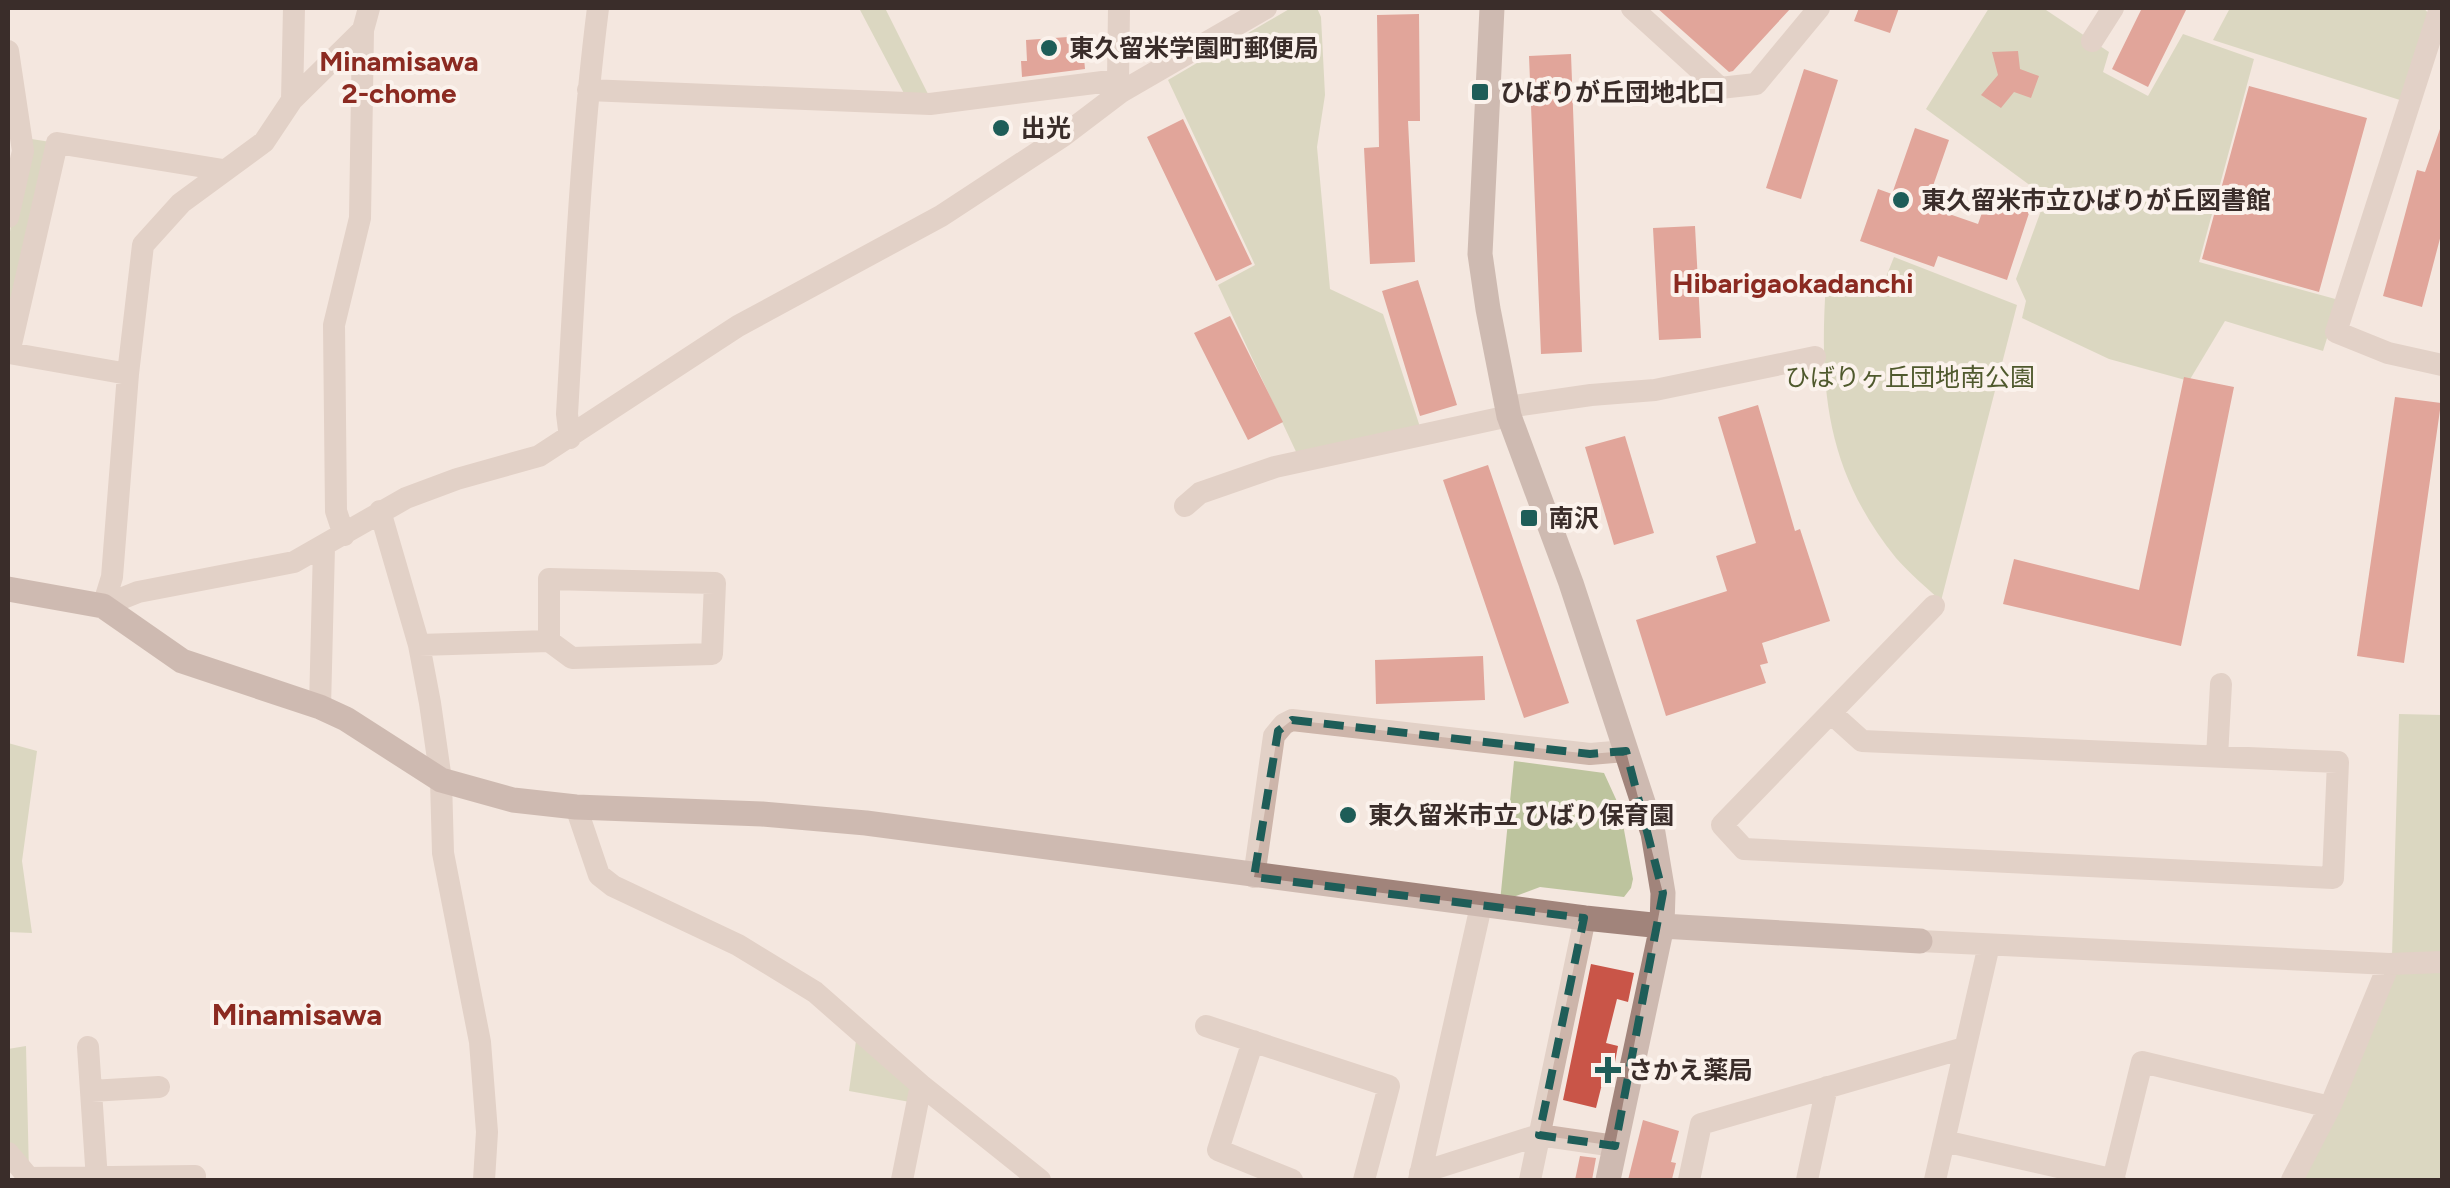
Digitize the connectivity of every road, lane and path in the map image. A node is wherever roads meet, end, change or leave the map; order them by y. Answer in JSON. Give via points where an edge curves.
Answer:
{"nodes":[{"id":1,"x":294,"y":8,"type":"edge"},
{"id":2,"x":598,"y":8,"type":"edge"},
{"id":3,"x":1119,"y":8,"type":"edge"},
{"id":4,"x":1266,"y":8,"type":"edge"},
{"id":5,"x":1492,"y":8,"type":"edge"},
{"id":6,"x":1632,"y":8,"type":"edge"},
{"id":7,"x":1819,"y":8,"type":"edge"},
{"id":8,"x":2113,"y":8,"type":"edge"},
{"id":9,"x":2440,"y":8,"type":"edge"},
{"id":10,"x":366,"y":19,"type":"edge"},
{"id":11,"x":2092,"y":41,"type":"dead end"},
{"id":12,"x":8,"y":51,"type":"edge"},
{"id":13,"x":1119,"y":86,"type":"junction"},
{"id":14,"x":588,"y":90,"type":"junction"},
{"id":15,"x":292,"y":100,"type":"junction"},
{"id":16,"x":13,"y":122,"type":"edge"},
{"id":17,"x":222,"y":170,"type":"junction"},
{"id":18,"x":8,"y":217,"type":"edge"},
{"id":19,"x":1815,"y":357,"type":"dead end"},
{"id":20,"x":2442,"y":365,"type":"edge"},
{"id":21,"x":128,"y":374,"type":"junction"},
{"id":22,"x":1508,"y":412,"type":"junction"},
{"id":23,"x":570,"y":438,"type":"junction"},
{"id":24,"x":1186,"y":506,"type":"dead end"},
{"id":25,"x":380,"y":511,"type":"junction"},
{"id":26,"x":334,"y":541,"type":"junction"},
{"id":27,"x":8,"y":590,"type":"edge"},
{"id":28,"x":103,"y":606,"type":"junction"},
{"id":29,"x":1934,"y":606,"type":"dead end"},
{"id":30,"x":549,"y":641,"type":"junction"},
{"id":31,"x":418,"y":645,"type":"junction"},
{"id":32,"x":2221,"y":684,"type":"dead end"},
{"id":33,"x":320,"y":707,"type":"junction"},
{"id":34,"x":1830,"y":713,"type":"junction"},
{"id":35,"x":1626,"y":751,"type":"junction"},
{"id":36,"x":2217,"y":757,"type":"junction"},
{"id":37,"x":441,"y":780,"type":"junction"},
{"id":38,"x":576,"y":808,"type":"junction"},
{"id":39,"x":1254,"y":877,"type":"junction"},
{"id":40,"x":1481,"y":906,"type":"junction"},
{"id":41,"x":1585,"y":918,"type":"junction"},
{"id":42,"x":1662,"y":926,"type":"junction"},
{"id":43,"x":1920,"y":941,"type":"joint"},
{"id":44,"x":1989,"y":945,"type":"junction"},
{"id":45,"x":2442,"y":962,"type":"edge"},
{"id":46,"x":2389,"y":964,"type":"junction"},
{"id":47,"x":1206,"y":1026,"type":"dead end"},
{"id":48,"x":1252,"y":1041,"type":"junction"},
{"id":49,"x":88,"y":1047,"type":"dead end"},
{"id":50,"x":1964,"y":1048,"type":"junction"},
{"id":51,"x":920,"y":1085,"type":"junction"},
{"id":52,"x":159,"y":1088,"type":"dead end"},
{"id":53,"x":1827,"y":1088,"type":"junction"},
{"id":54,"x":91,"y":1091,"type":"junction"},
{"id":55,"x":2330,"y":1107,"type":"junction"},
{"id":56,"x":1539,"y":1135,"type":"junction"},
{"id":57,"x":1944,"y":1141,"type":"junction"},
{"id":58,"x":1615,"y":1146,"type":"junction"},
{"id":59,"x":8,"y":1153,"type":"edge"},
{"id":60,"x":195,"y":1176,"type":"dead end"},
{"id":61,"x":1420,"y":1177,"type":"edge"},
{"id":62,"x":97,"y":1178,"type":"edge"},
{"id":63,"x":484,"y":1180,"type":"edge"},
{"id":64,"x":902,"y":1180,"type":"edge"},
{"id":65,"x":1040,"y":1180,"type":"edge"},
{"id":66,"x":1292,"y":1180,"type":"edge"},
{"id":67,"x":1364,"y":1180,"type":"edge"},
{"id":68,"x":1530,"y":1180,"type":"edge"},
{"id":69,"x":1608,"y":1180,"type":"edge"},
{"id":70,"x":1689,"y":1180,"type":"edge"},
{"id":71,"x":1807,"y":1180,"type":"edge"},
{"id":72,"x":1934,"y":1180,"type":"edge"},
{"id":73,"x":2114,"y":1180,"type":"edge"},
{"id":74,"x":2292,"y":1180,"type":"edge"}],
"edges":[{"from":1,"to":15,"type":"street"},
{"from":2,"to":14,"type":"street"},
{"from":3,"to":13,"type":"street"},
{"from":4,"to":13,"type":"street"},
{"from":5,"to":22,"type":"street","via":[[1480,254]]},
{"from":6,"to":7,"type":"street","via":[[1720,88],[1756,84]]},
{"from":8,"to":11,"type":"street"},
{"from":9,"to":20,"type":"street","via":[[2336,332]]},
{"from":10,"to":15,"type":"street"},
{"from":10,"to":26,"type":"street","via":[[360,218],[334,325]]},
{"from":12,"to":16,"type":"street"},
{"from":13,"to":14,"type":"street","via":[[930,104]]},
{"from":13,"to":23,"type":"street","via":[[1062,136],[941,216],[722,336]]},
{"from":14,"to":23,"type":"street"},
{"from":15,"to":17,"type":"street","via":[[264,142]]},
{"from":16,"to":18,"type":"street","via":[[23,151]]},
{"from":17,"to":21,"type":"street","via":[[143,246]]},
{"from":17,"to":21,"type":"street","via":[[57,144],[8,354]]},
{"from":19,"to":22,"type":"street"},
{"from":21,"to":28,"type":"street","via":[[112,578]]},
{"from":22,"to":24,"type":"street","via":[[1276,467],[1200,492]]},
{"from":22,"to":35,"type":"street"},
{"from":23,"to":25,"type":"street","via":[[540,456]]},
{"from":25,"to":26,"type":"street"},
{"from":25,"to":31,"type":"street"},
{"from":26,"to":28,"type":"street","via":[[294,562],[138,592]]},
{"from":26,"to":33,"type":"street"},
{"from":27,"to":28,"type":"street"},
{"from":28,"to":33,"type":"street","via":[[182,661]]},
{"from":29,"to":34,"type":"street"},
{"from":30,"to":30,"type":"street","via":[[548,579],[715,583],[712,654],[572,658]]},
{"from":30,"to":31,"type":"street"},
{"from":31,"to":37,"type":"street"},
{"from":32,"to":36,"type":"street"},
{"from":33,"to":37,"type":"street"},
{"from":34,"to":36,"type":"street","via":[[1862,741]]},
{"from":34,"to":36,"type":"street","via":[[1722,825],[1744,849],[2333,878],[2338,762]]},
{"from":35,"to":39,"type":"street","via":[[1590,754],[1292,720],[1274,736]]},
{"from":35,"to":42,"type":"street","via":[[1658,853]]},
{"from":37,"to":38,"type":"street"},
{"from":37,"to":63,"type":"street","via":[[443,853],[480,1042]]},
{"from":38,"to":39,"type":"street","via":[[818,818]]},
{"from":38,"to":51,"type":"street","via":[[598,875],[815,992]]},
{"from":39,"to":40,"type":"street"},
{"from":40,"to":41,"type":"street"},
{"from":40,"to":61,"type":"street"},
{"from":41,"to":42,"type":"street"},
{"from":41,"to":56,"type":"street"},
{"from":42,"to":43,"type":"street"},
{"from":42,"to":58,"type":"street"},
{"from":43,"to":44,"type":"street"},
{"from":44,"to":46,"type":"street"},
{"from":44,"to":50,"type":"street"},
{"from":45,"to":46,"type":"street"},
{"from":46,"to":55,"type":"street"},
{"from":47,"to":48,"type":"street"},
{"from":48,"to":66,"type":"street","via":[[1218,1150]]},
{"from":48,"to":67,"type":"street","via":[[1389,1086]]},
{"from":49,"to":54,"type":"street"},
{"from":50,"to":53,"type":"street"},
{"from":50,"to":57,"type":"street"},
{"from":51,"to":64,"type":"street"},
{"from":51,"to":65,"type":"street"},
{"from":52,"to":54,"type":"street"},
{"from":53,"to":70,"type":"street","via":[[1701,1124]]},
{"from":53,"to":71,"type":"street"},
{"from":54,"to":62,"type":"street"},
{"from":55,"to":73,"type":"street","via":[[2142,1062]]},
{"from":55,"to":74,"type":"street"},
{"from":56,"to":58,"type":"street"},
{"from":56,"to":61,"type":"street"},
{"from":56,"to":68,"type":"street"},
{"from":57,"to":72,"type":"street"},
{"from":57,"to":73,"type":"street"},
{"from":58,"to":69,"type":"street"},
{"from":59,"to":62,"type":"street","via":[[28,1178]]},
{"from":60,"to":62,"type":"street"}]}
